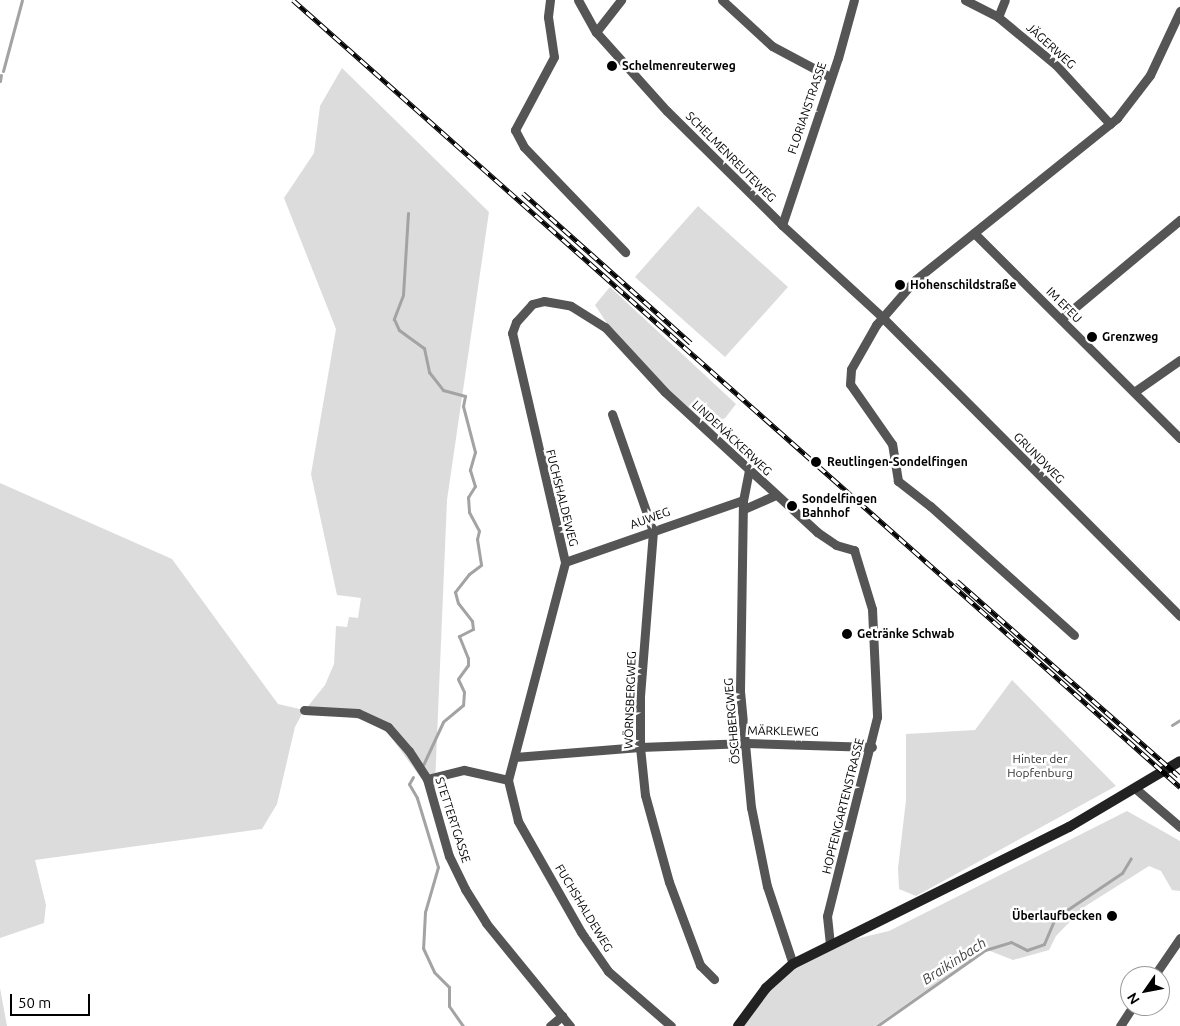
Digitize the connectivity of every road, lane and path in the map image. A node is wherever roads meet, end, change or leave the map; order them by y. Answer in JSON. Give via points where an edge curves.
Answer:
{"nodes":[{"id":1,"x":550,"y":0,"type":"edge"},
{"id":2,"x":578,"y":0,"type":"edge"},
{"id":3,"x":621,"y":0,"type":"edge"},
{"id":4,"x":722,"y":0,"type":"edge"},
{"id":5,"x":854,"y":0,"type":"edge"},
{"id":6,"x":965,"y":0,"type":"edge"},
{"id":7,"x":1005,"y":0,"type":"edge"},
{"id":8,"x":1180,"y":11,"type":"edge"},
{"id":9,"x":998,"y":17,"type":"junction"},
{"id":10,"x":596,"y":32,"type":"junction"},
{"id":11,"x":830,"y":77,"type":"junction"},
{"id":12,"x":1110,"y":124,"type":"junction"},
{"id":13,"x":1180,"y":220,"type":"edge"},
{"id":14,"x":782,"y":225,"type":"junction"},
{"id":15,"x":974,"y":233,"type":"junction"},
{"id":16,"x":625,"y":252,"type":"dead end"},
{"id":17,"x":882,"y":317,"type":"junction"},
{"id":18,"x":1061,"y":320,"type":"junction"},
{"id":19,"x":605,"y":328,"type":"joint"},
{"id":20,"x":1180,"y":360,"type":"edge"},
{"id":21,"x":1134,"y":392,"type":"junction"},
{"id":22,"x":612,"y":414,"type":"dead end"},
{"id":23,"x":1180,"y":438,"type":"edge"},
{"id":24,"x":749,"y":470,"type":"junction"},
{"id":25,"x":776,"y":495,"type":"junction"},
{"id":26,"x":744,"y":504,"type":"junction"},
{"id":27,"x":653,"y":530,"type":"junction"},
{"id":28,"x":854,"y":550,"type":"joint"},
{"id":29,"x":564,"y":562,"type":"junction"},
{"id":30,"x":1180,"y":616,"type":"edge"},
{"id":31,"x":1074,"y":635,"type":"dead end"},
{"id":32,"x":304,"y":710,"type":"dead end"},
{"id":33,"x":747,"y":743,"type":"junction"},
{"id":34,"x":640,"y":746,"type":"junction"},
{"id":35,"x":872,"y":747,"type":"junction"},
{"id":36,"x":515,"y":756,"type":"junction"},
{"id":37,"x":1180,"y":761,"type":"edge"},
{"id":38,"x":427,"y":779,"type":"junction"},
{"id":39,"x":508,"y":780,"type":"junction"},
{"id":40,"x":1136,"y":789,"type":"junction"},
{"id":41,"x":1180,"y":827,"type":"edge"},
{"id":42,"x":1180,"y":938,"type":"edge"},
{"id":43,"x":830,"y":945,"type":"junction"},
{"id":44,"x":793,"y":964,"type":"junction"},
{"id":45,"x":1161,"y":966,"type":"edge"},
{"id":46,"x":714,"y":979,"type":"dead end"},
{"id":47,"x":562,"y":1016,"type":"junction"},
{"id":48,"x":550,"y":1026,"type":"edge"},
{"id":49,"x":570,"y":1026,"type":"edge"},
{"id":50,"x":671,"y":1026,"type":"edge"},
{"id":51,"x":738,"y":1026,"type":"edge"}],
"edges":[{"from":1,"to":16,"type":"street","via":[[548,17],[554,57],[515,130],[524,147]]},
{"from":2,"to":10,"type":"street","name":"SCHELMENREUTEWEG"},
{"from":3,"to":10,"type":"street"},
{"from":4,"to":11,"type":"street","via":[[772,46]]},
{"from":5,"to":11,"type":"street","name":"FLORIANSTRASSE"},
{"from":6,"to":9,"type":"street","name":"JÄGERWEG"},
{"from":7,"to":9,"type":"street"},
{"from":8,"to":12,"type":"street","via":[[1150,75]]},
{"from":9,"to":12,"type":"street","name":"JÄGERWEG","via":[[1056,65]]},
{"from":10,"to":14,"type":"street","name":"SCHELMENREUTEWEG","via":[[667,112]]},
{"from":11,"to":14,"type":"street","name":"FLORIANSTRASSE"},
{"from":12,"to":15,"type":"street"},
{"from":13,"to":18,"type":"street"},
{"from":14,"to":17,"type":"street","name":"SCHELMENREUTEWEG"},
{"from":15,"to":17,"type":"street","via":[[915,280]]},
{"from":15,"to":18,"type":"street","name":"IM EFEU"},
{"from":17,"to":30,"type":"street","name":"GRUNDWEG"},
{"from":17,"to":31,"type":"street","via":[[858,353],[851,369],[850,384],[892,444],[898,481]]},
{"from":18,"to":21,"type":"street","name":"IM EFEU"},
{"from":19,"to":24,"type":"street","name":"LINDENÄCKERWEG","via":[[664,392]]},
{"from":19,"to":29,"type":"street","name":"FUCHSHALDEWEG","via":[[571,306],[544,301],[532,304],[525,311],[512,333]]},
{"from":20,"to":21,"type":"street"},
{"from":21,"to":23,"type":"street","name":"IM EFEU"},
{"from":22,"to":27,"type":"street","name":"WÖRNSBERGWEG"},
{"from":24,"to":25,"type":"street","name":"LINDENÄCKERWEG"},
{"from":24,"to":26,"type":"street","name":"ÖSCHBERGWEG"},
{"from":25,"to":26,"type":"street","name":"AUWEG"},
{"from":25,"to":28,"type":"street","name":"LINDENÄCKERWEG","via":[[836,545]]},
{"from":26,"to":27,"type":"street","name":"AUWEG"},
{"from":26,"to":33,"type":"street","name":"ÖSCHBERGWEG","via":[[740,691]]},
{"from":27,"to":29,"type":"street","name":"AUWEG"},
{"from":27,"to":34,"type":"street","name":"WÖRNSBERGWEG"},
{"from":28,"to":35,"type":"street","name":"HOPFENGARTENSTRASSE","via":[[867,588],[874,636],[877,717]]},
{"from":29,"to":36,"type":"street","name":"FUCHSHALDEWEG"},
{"from":32,"to":38,"type":"street","name":"STETTERTGASSE","via":[[358,713],[388,727]]},
{"from":33,"to":34,"type":"street","name":"MÄRKLEWEG"},
{"from":33,"to":35,"type":"street","name":"MÄRKLEWEG"},
{"from":33,"to":44,"type":"street","name":"ÖSCHBERGWEG","via":[[751,807],[767,886]]},
{"from":34,"to":36,"type":"street","name":"MÄRKLEWEG"},
{"from":34,"to":46,"type":"street","name":"WÖRNSBERGWEG","via":[[645,795],[669,882],[700,965]]},
{"from":35,"to":43,"type":"street","name":"HOPFENGARTENSTRASSE","via":[[827,916]]},
{"from":36,"to":39,"type":"street","name":"FUCHSHALDEWEG"},
{"from":37,"to":40,"type":"street"},
{"from":38,"to":39,"type":"street","via":[[464,770]]},
{"from":38,"to":47,"type":"street","name":"STETTERTGASSE","via":[[449,856],[465,889],[486,923]]},
{"from":39,"to":50,"type":"street","name":"FUCHSHALDEWEG","via":[[518,821],[581,932],[608,971]]},
{"from":40,"to":41,"type":"street"},
{"from":40,"to":43,"type":"street","via":[[1069,827]]},
{"from":42,"to":45,"type":"street"},
{"from":43,"to":44,"type":"street"},
{"from":44,"to":51,"type":"street","via":[[766,988]]},
{"from":47,"to":48,"type":"street"},
{"from":47,"to":49,"type":"street","name":"STETTERTGASSE"}]}
